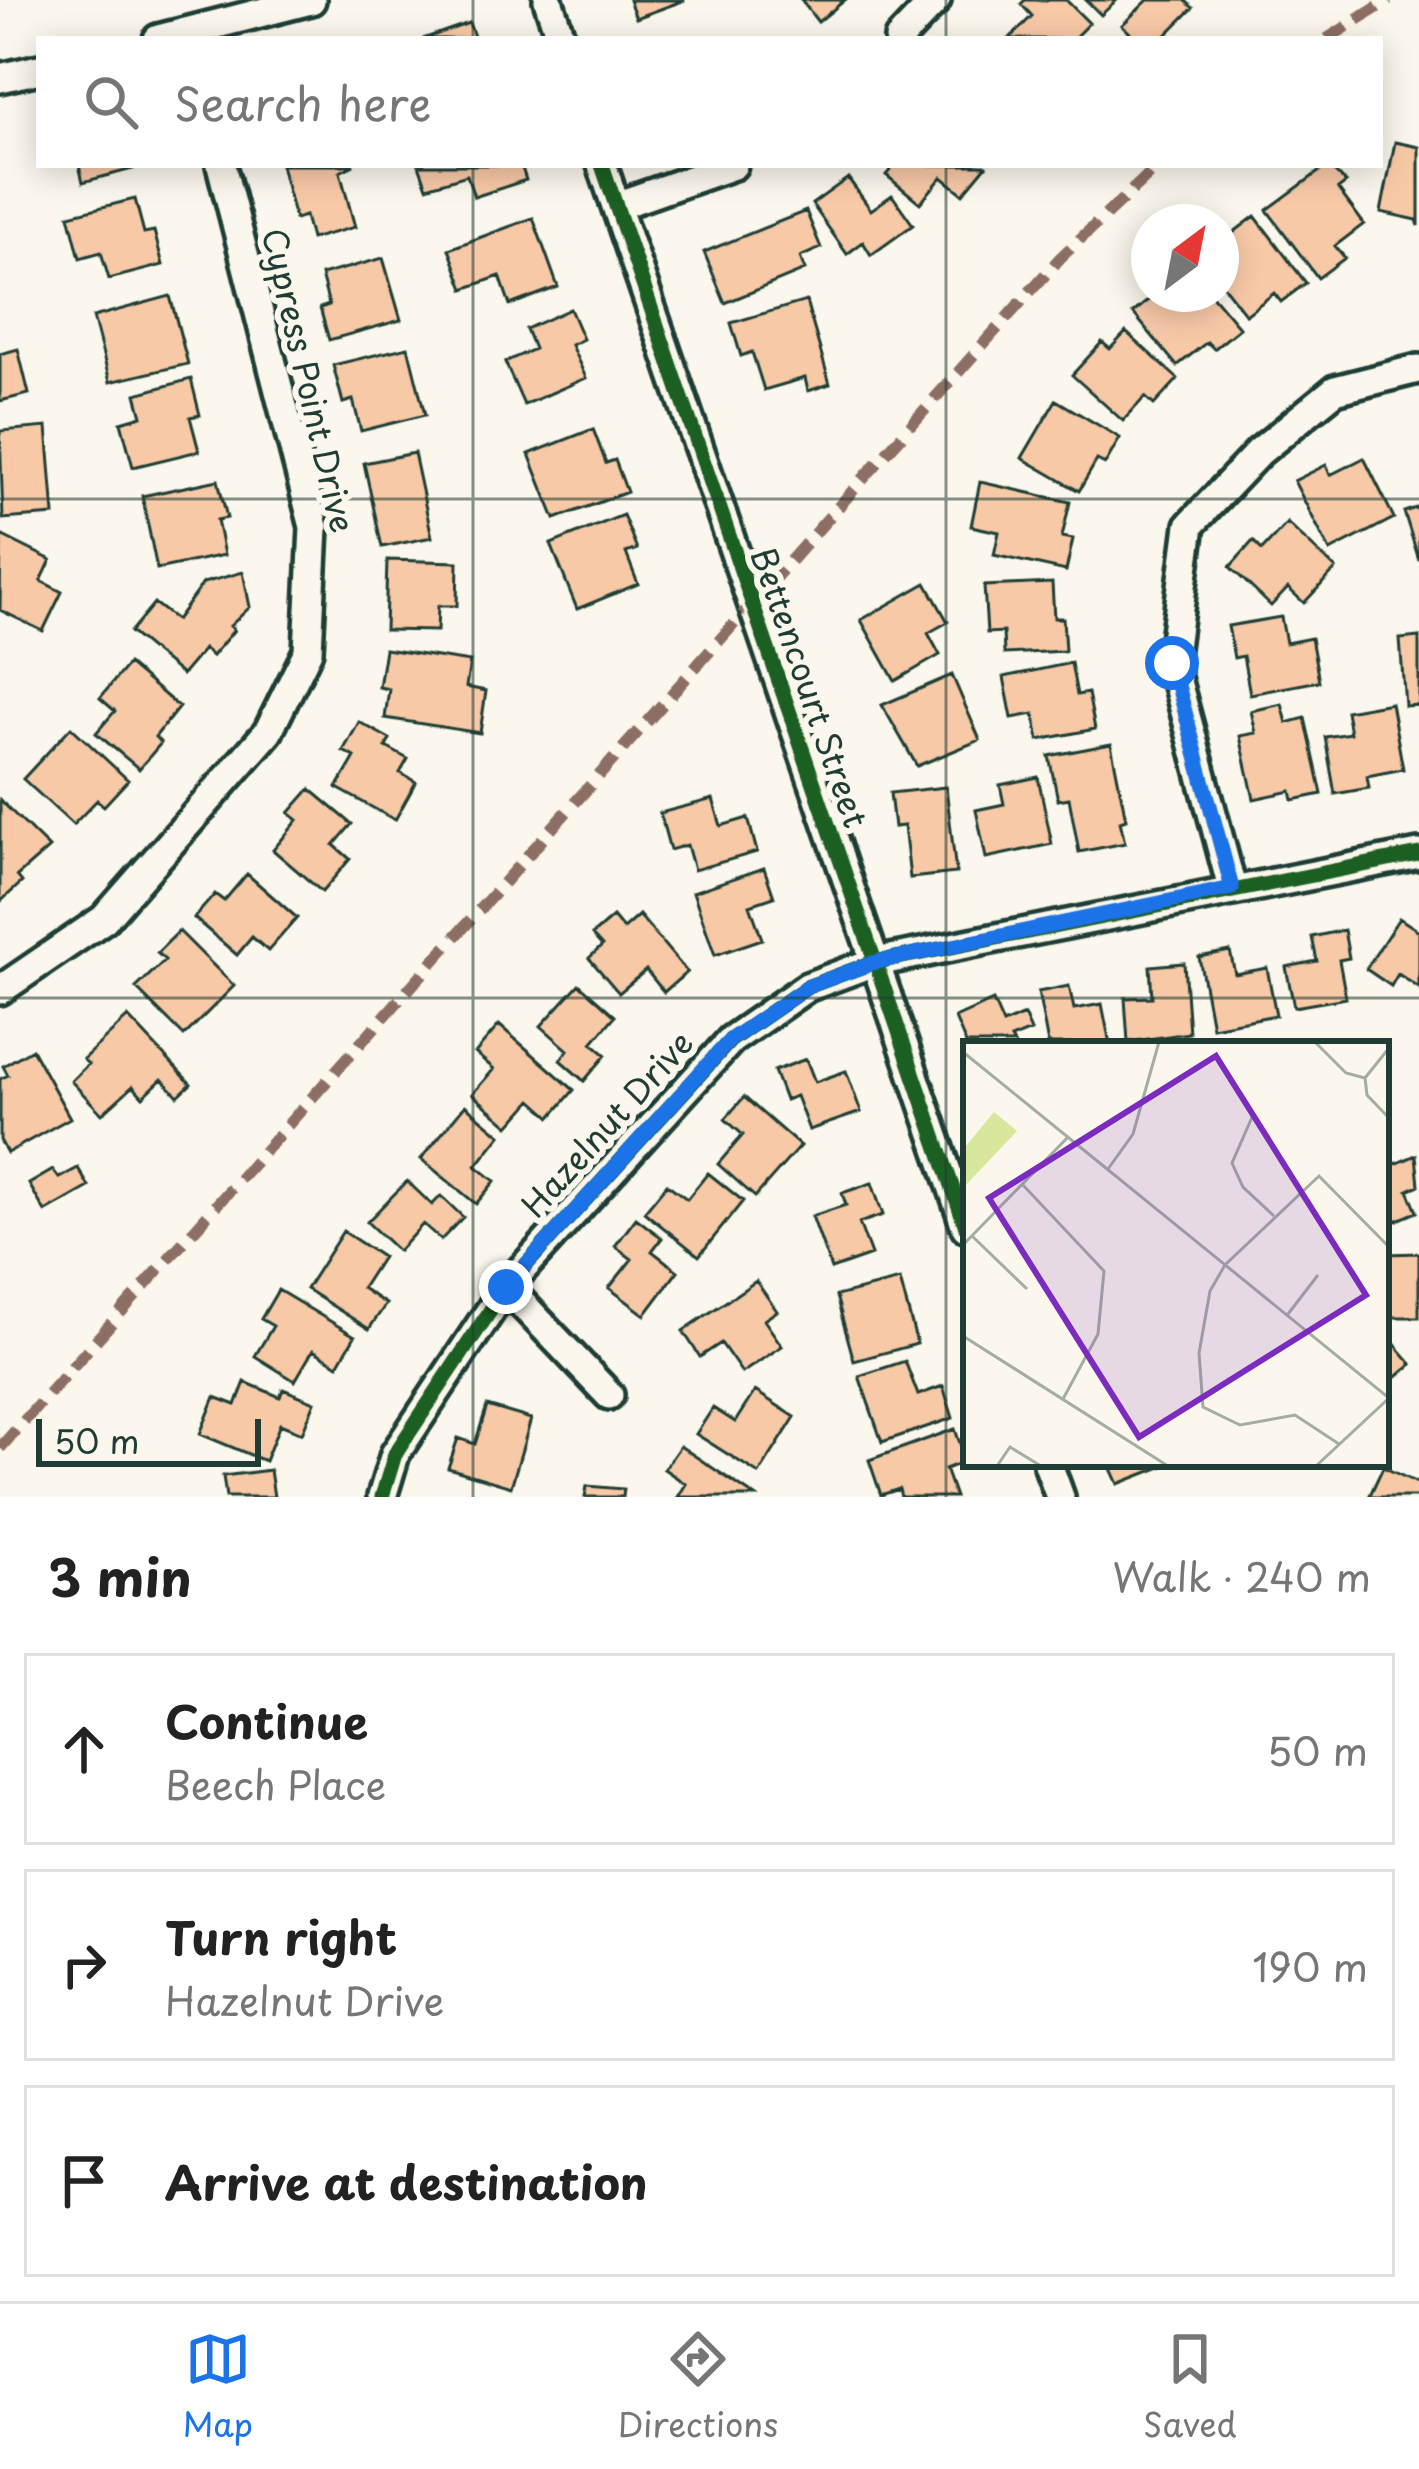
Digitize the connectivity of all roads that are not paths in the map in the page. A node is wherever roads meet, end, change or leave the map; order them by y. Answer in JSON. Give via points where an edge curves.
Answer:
{"nodes":[{"id":1,"x":311,"y":0,"type":"edge"},
{"id":2,"x":548,"y":0,"type":"edge"},
{"id":3,"x":936,"y":0,"type":"edge"},
{"id":4,"x":188,"y":35,"type":"edge"},
{"id":5,"x":560,"y":36,"type":"edge"},
{"id":6,"x":902,"y":36,"type":"edge"},
{"id":7,"x":36,"y":69,"type":"edge"},
{"id":8,"x":0,"y":78,"type":"edge"},
{"id":9,"x":222,"y":168,"type":"edge"},
{"id":10,"x":603,"y":168,"type":"edge"},
{"id":11,"x":724,"y":168,"type":"edge"},
{"id":12,"x":616,"y":206,"type":"junction"},
{"id":13,"x":1418,"y":369,"type":"edge"},
{"id":14,"x":1419,"y":854,"type":"edge"},
{"id":15,"x":1232,"y":888,"type":"junction"},
{"id":16,"x":872,"y":963,"type":"junction"},
{"id":17,"x":0,"y":990,"type":"edge"},
{"id":18,"x":963,"y":1219,"type":"edge"},
{"id":19,"x":506,"y":1287,"type":"junction"},
{"id":20,"x":609,"y":1395,"type":"dead end"},
{"id":21,"x":1049,"y":1467,"type":"edge"},
{"id":22,"x":382,"y":1497,"type":"edge"},
{"id":23,"x":1060,"y":1497,"type":"edge"}],
"edges":[{"from":1,"to":4,"type":"street"},
{"from":2,"to":5,"type":"street"},
{"from":3,"to":6,"type":"street"},
{"from":7,"to":8,"type":"street"},
{"from":9,"to":17,"type":"street","name":"Cypress Point Drive","via":[[314,527],[308,651],[268,732],[104,919]]},
{"from":10,"to":12,"type":"street","name":"Bettencourt Street"},
{"from":11,"to":12,"type":"street"},
{"from":12,"to":16,"type":"street","name":"Bettencourt Street"},
{"from":13,"to":15,"type":"street","via":[[1334,390],[1259,452],[1190,525],[1172,663]]},
{"from":14,"to":15,"type":"street","name":"Hazelnut Drive"},
{"from":15,"to":16,"type":"street","name":"Hazelnut Drive"},
{"from":16,"to":18,"type":"street","name":"Bettencourt Street"},
{"from":16,"to":19,"type":"street","name":"Hazelnut Drive","via":[[807,987],[730,1040]]},
{"from":19,"to":20,"type":"street"},
{"from":19,"to":22,"type":"street","name":"Hazelnut Drive","via":[[395,1454]]},
{"from":21,"to":23,"type":"street"}]}
